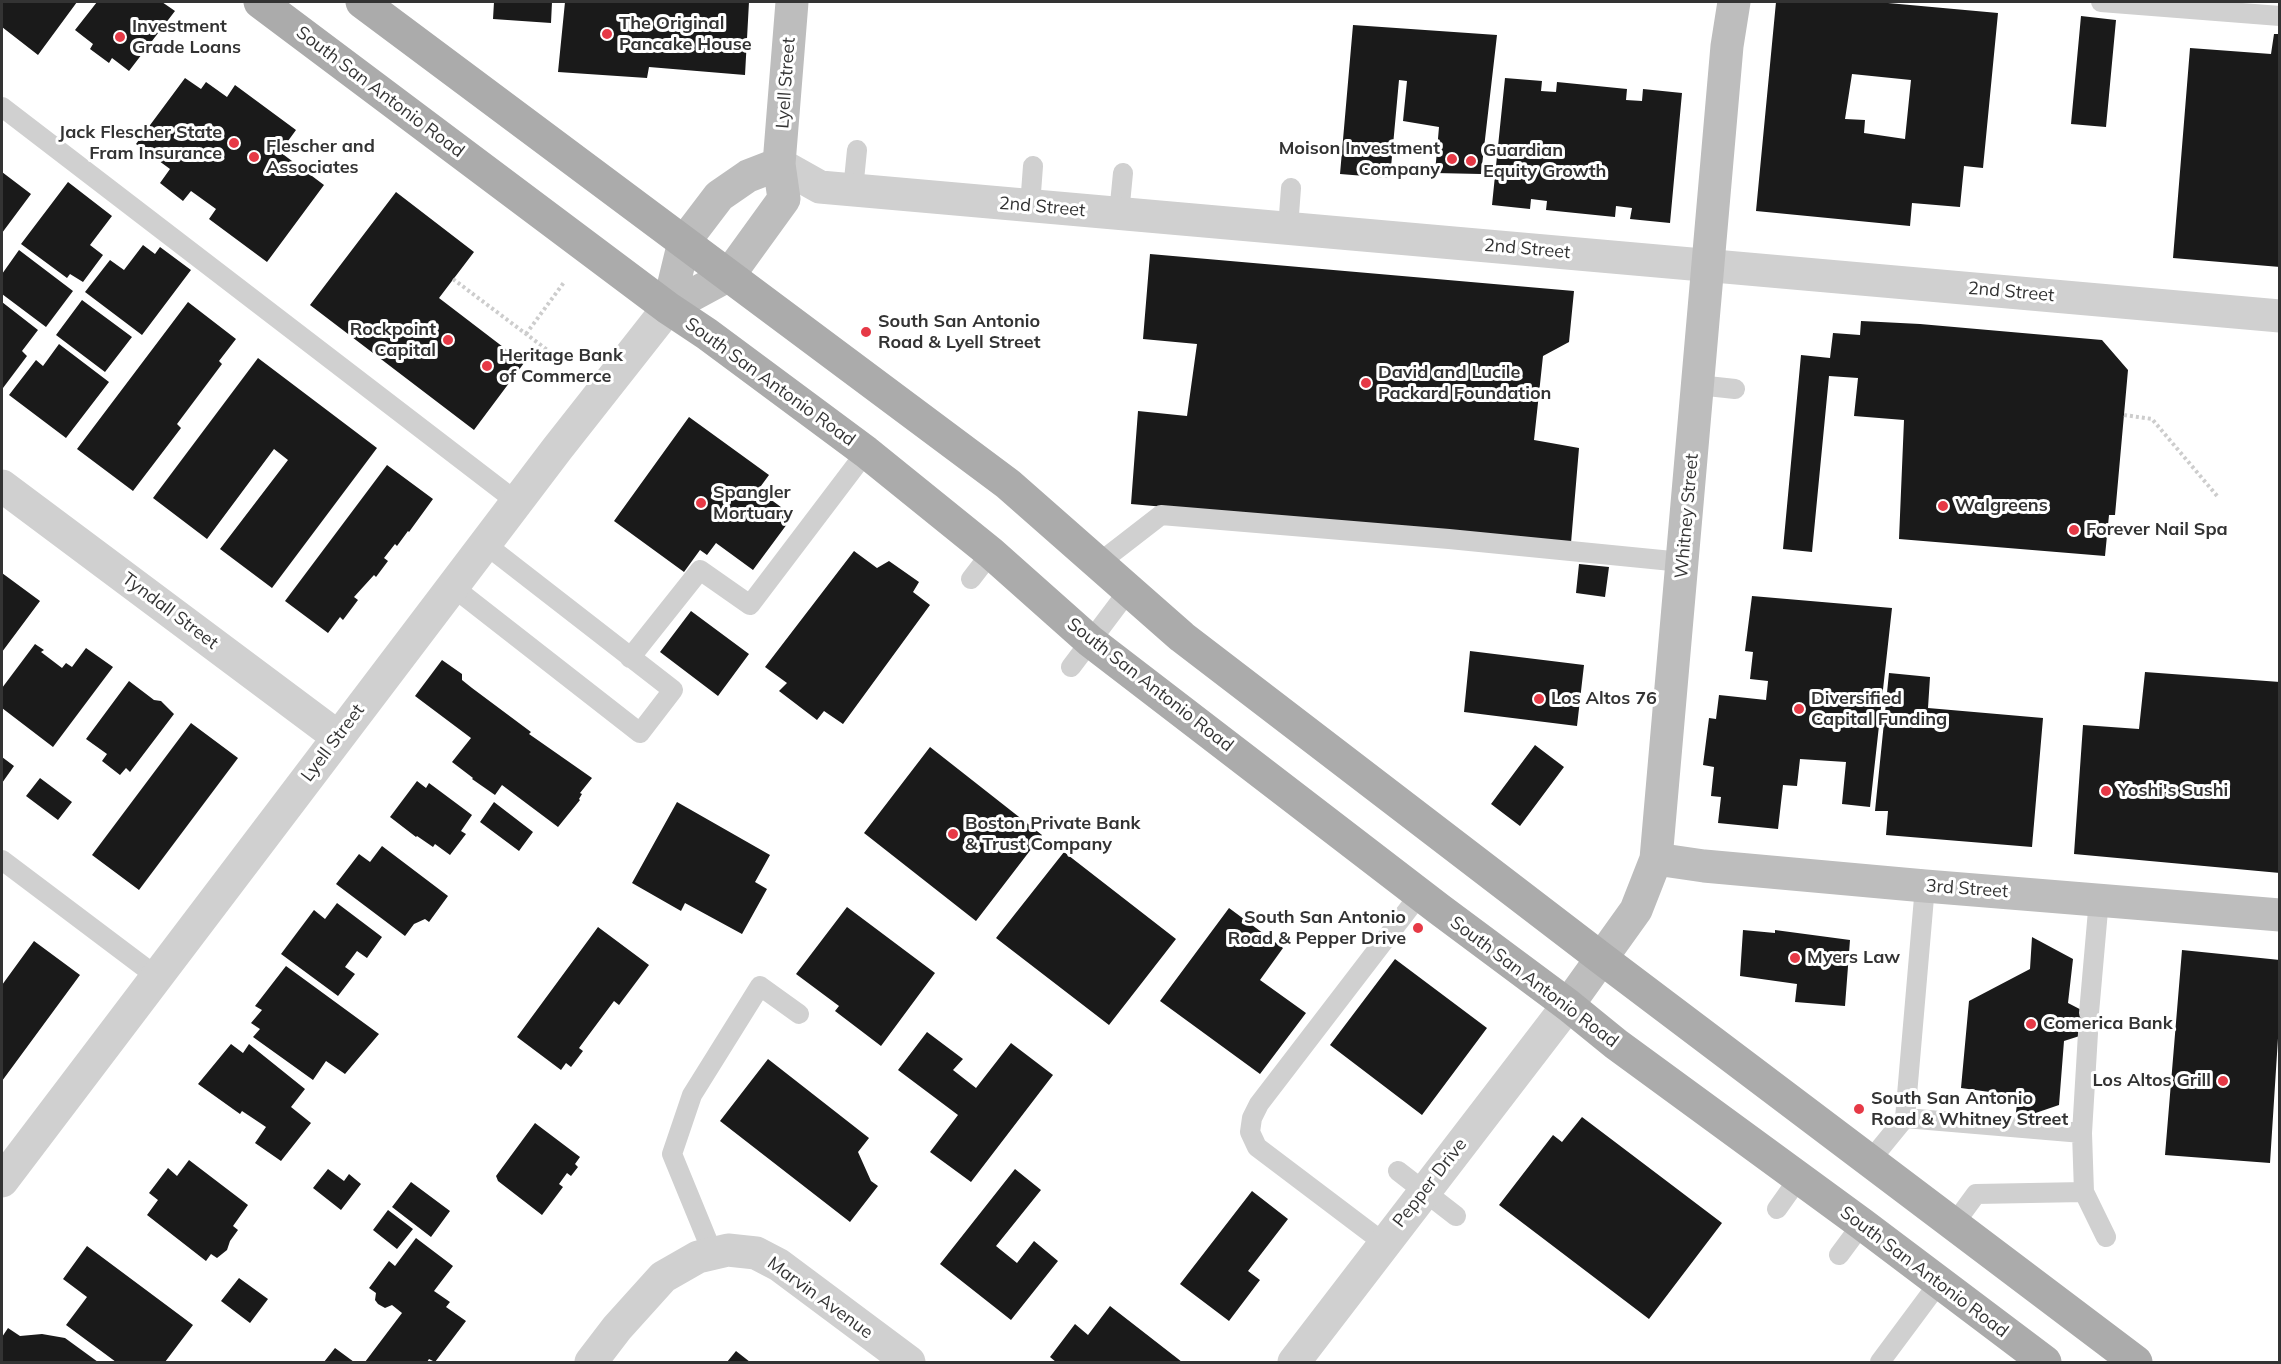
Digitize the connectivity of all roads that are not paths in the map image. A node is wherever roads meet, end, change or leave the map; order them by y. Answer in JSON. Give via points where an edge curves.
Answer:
{"nodes":[{"id":1,"x":260,"y":2,"type":"edge"},
{"id":2,"x":362,"y":2,"type":"edge"},
{"id":3,"x":792,"y":2,"type":"edge"},
{"id":4,"x":1734,"y":2,"type":"edge"},
{"id":5,"x":2101,"y":2,"type":"edge"},
{"id":6,"x":2280,"y":16,"type":"edge"},
{"id":7,"x":2,"y":106,"type":"edge"},
{"id":8,"x":857,"y":150,"type":"dead end"},
{"id":9,"x":779,"y":164,"type":"junction"},
{"id":10,"x":1033,"y":166,"type":"dead end"},
{"id":11,"x":1123,"y":173,"type":"dead end"},
{"id":12,"x":1291,"y":188,"type":"dead end"},
{"id":13,"x":853,"y":190,"type":"junction"},
{"id":14,"x":1030,"y":206,"type":"junction"},
{"id":15,"x":1119,"y":214,"type":"junction"},
{"id":16,"x":1288,"y":228,"type":"junction"},
{"id":17,"x":684,"y":242,"type":"junction"},
{"id":18,"x":1709,"y":264,"type":"junction"},
{"id":19,"x":729,"y":275,"type":"junction"},
{"id":20,"x":668,"y":308,"type":"junction"},
{"id":21,"x":2280,"y":316,"type":"edge"},
{"id":22,"x":1698,"y":385,"type":"junction"},
{"id":23,"x":1735,"y":389,"type":"dead end"},
{"id":24,"x":866,"y":452,"type":"junction"},
{"id":25,"x":2,"y":486,"type":"edge"},
{"id":26,"x":517,"y":502,"type":"junction"},
{"id":27,"x":485,"y":544,"type":"junction"},
{"id":28,"x":991,"y":553,"type":"junction"},
{"id":29,"x":1682,"y":562,"type":"junction"},
{"id":30,"x":1099,"y":563,"type":"junction"},
{"id":31,"x":971,"y":579,"type":"dead end"},
{"id":32,"x":453,"y":587,"type":"junction"},
{"id":33,"x":1129,"y":590,"type":"junction"},
{"id":34,"x":1090,"y":641,"type":"junction"},
{"id":35,"x":630,"y":658,"type":"junction"},
{"id":36,"x":1071,"y":667,"type":"dead end"},
{"id":37,"x":338,"y":737,"type":"junction"},
{"id":38,"x":1656,"y":859,"type":"junction"},
{"id":39,"x":2,"y":860,"type":"edge"},
{"id":40,"x":1925,"y":886,"type":"junction"},
{"id":41,"x":1420,"y":894,"type":"junction"},
{"id":42,"x":2099,"y":899,"type":"junction"},
{"id":43,"x":2280,"y":915,"type":"edge"},
{"id":44,"x":1601,"y":958,"type":"junction"},
{"id":45,"x":156,"y":976,"type":"junction"},
{"id":46,"x":1568,"y":1005,"type":"junction"},
{"id":47,"x":798,"y":1014,"type":"dead end"},
{"id":48,"x":1905,"y":1118,"type":"junction"},
{"id":49,"x":2082,"y":1133,"type":"junction"},
{"id":50,"x":1869,"y":1162,"type":"junction"},
{"id":51,"x":1398,"y":1171,"type":"dead end"},
{"id":52,"x":1798,"y":1178,"type":"junction"},
{"id":53,"x":2,"y":1181,"type":"edge"},
{"id":54,"x":1424,"y":1191,"type":"junction"},
{"id":55,"x":2084,"y":1192,"type":"junction"},
{"id":56,"x":1778,"y":1209,"type":"dead end"},
{"id":57,"x":1456,"y":1216,"type":"dead end"},
{"id":58,"x":1862,"y":1224,"type":"junction"},
{"id":59,"x":1954,"y":1224,"type":"junction"},
{"id":60,"x":2106,"y":1237,"type":"dead end"},
{"id":61,"x":1384,"y":1243,"type":"junction"},
{"id":62,"x":713,"y":1254,"type":"junction"},
{"id":63,"x":1839,"y":1255,"type":"dead end"},
{"id":64,"x":1938,"y":1284,"type":"junction"},
{"id":65,"x":1884,"y":1361,"type":"edge"},
{"id":66,"x":591,"y":1362,"type":"edge"},
{"id":67,"x":909,"y":1362,"type":"edge"},
{"id":68,"x":1294,"y":1362,"type":"edge"},
{"id":69,"x":2045,"y":1362,"type":"edge"},
{"id":70,"x":2136,"y":1362,"type":"edge"}],
"edges":[{"from":1,"to":20,"type":"main road","name":"South San Antonio Road"},
{"from":2,"to":17,"type":"main road"},
{"from":3,"to":9,"type":"street","name":"Lyell Street"},
{"from":4,"to":18,"type":"street","name":"Whitney Street"},
{"from":5,"to":6,"type":"lane"},
{"from":7,"to":26,"type":"lane"},
{"from":8,"to":13,"type":"lane"},
{"from":9,"to":13,"type":"street","name":"2nd Street","via":[[820,187]]},
{"from":9,"to":17,"type":"street","name":"Lyell Street","via":[[748,176],[719,196]]},
{"from":9,"to":19,"type":"street","name":"Lyell Street","via":[[784,199]]},
{"from":10,"to":14,"type":"lane"},
{"from":11,"to":15,"type":"lane"},
{"from":12,"to":16,"type":"lane"},
{"from":13,"to":14,"type":"street","name":"2nd Street"},
{"from":14,"to":15,"type":"street","name":"2nd Street"},
{"from":15,"to":16,"type":"street","name":"2nd Street"},
{"from":16,"to":18,"type":"street","name":"2nd Street"},
{"from":17,"to":19,"type":"main road"},
{"from":17,"to":20,"type":"street","name":"Lyell Street"},
{"from":18,"to":21,"type":"street","name":"2nd Street"},
{"from":18,"to":22,"type":"street","name":"Whitney Street"},
{"from":19,"to":20,"type":"street","name":"Lyell Street"},
{"from":19,"to":30,"type":"main road","via":[[1008,484]]},
{"from":20,"to":24,"type":"main road","name":"South San Antonio Road"},
{"from":20,"to":26,"type":"street","name":"Lyell Street"},
{"from":22,"to":23,"type":"lane"},
{"from":22,"to":29,"type":"street","name":"Whitney Street"},
{"from":24,"to":28,"type":"main road","name":"South San Antonio Road"},
{"from":24,"to":35,"type":"lane","via":[[750,605],[700,570]]},
{"from":25,"to":37,"type":"street","name":"Tyndall Street"},
{"from":26,"to":27,"type":"street","name":"Lyell Street"},
{"from":27,"to":32,"type":"street","name":"Lyell Street"},
{"from":27,"to":35,"type":"lane"},
{"from":28,"to":31,"type":"lane"},
{"from":28,"to":34,"type":"main road","name":"South San Antonio Road"},
{"from":29,"to":30,"type":"lane","via":[[1161,515]]},
{"from":29,"to":38,"type":"street","name":"Whitney Street"},
{"from":30,"to":33,"type":"main road"},
{"from":32,"to":35,"type":"lane","via":[[639,733],[672,690]]},
{"from":32,"to":37,"type":"street","name":"Lyell Street"},
{"from":33,"to":34,"type":"lane"},
{"from":33,"to":44,"type":"main road","via":[[1182,637]]},
{"from":34,"to":36,"type":"lane"},
{"from":34,"to":41,"type":"main road","name":"South San Antonio Road"},
{"from":37,"to":45,"type":"street","name":"Lyell Street"},
{"from":38,"to":40,"type":"street","name":"3rd Street"},
{"from":38,"to":44,"type":"street","name":"Whitney Street","via":[[1636,910]]},
{"from":39,"to":45,"type":"lane"},
{"from":40,"to":42,"type":"street","name":"3rd Street"},
{"from":40,"to":48,"type":"lane"},
{"from":41,"to":46,"type":"main road","name":"South San Antonio Road"},
{"from":41,"to":61,"type":"lane","via":[[1259,1104],[1250,1132],[1257,1147]]},
{"from":42,"to":43,"type":"street","name":"3rd Street"},
{"from":42,"to":49,"type":"lane"},
{"from":44,"to":46,"type":"street","name":"Whitney Street"},
{"from":44,"to":50,"type":"main road"},
{"from":45,"to":53,"type":"street","name":"Lyell Street"},
{"from":46,"to":52,"type":"main road","name":"South San Antonio Road"},
{"from":46,"to":54,"type":"street","name":"Pepper Drive"},
{"from":47,"to":62,"type":"lane","via":[[760,987],[692,1095],[672,1154]]},
{"from":48,"to":49,"type":"lane"},
{"from":48,"to":50,"type":"lane"},
{"from":49,"to":55,"type":"lane"},
{"from":50,"to":59,"type":"main road"},
{"from":51,"to":54,"type":"lane"},
{"from":52,"to":56,"type":"lane"},
{"from":52,"to":58,"type":"main road","name":"South San Antonio Road"},
{"from":54,"to":57,"type":"lane"},
{"from":54,"to":61,"type":"street","name":"Pepper Drive"},
{"from":55,"to":59,"type":"lane","via":[[1976,1194]]},
{"from":55,"to":60,"type":"lane"},
{"from":58,"to":63,"type":"lane"},
{"from":58,"to":64,"type":"main road","name":"South San Antonio Road"},
{"from":59,"to":70,"type":"main road"},
{"from":61,"to":68,"type":"street","name":"Pepper Drive"},
{"from":62,"to":66,"type":"street","name":"Marvin Avenue","via":[[698,1257],[663,1277]]},
{"from":62,"to":67,"type":"street","name":"Marvin Avenue","via":[[728,1250],[756,1253],[779,1265]]},
{"from":64,"to":65,"type":"lane"},
{"from":64,"to":69,"type":"main road","name":"South San Antonio Road"}]}
